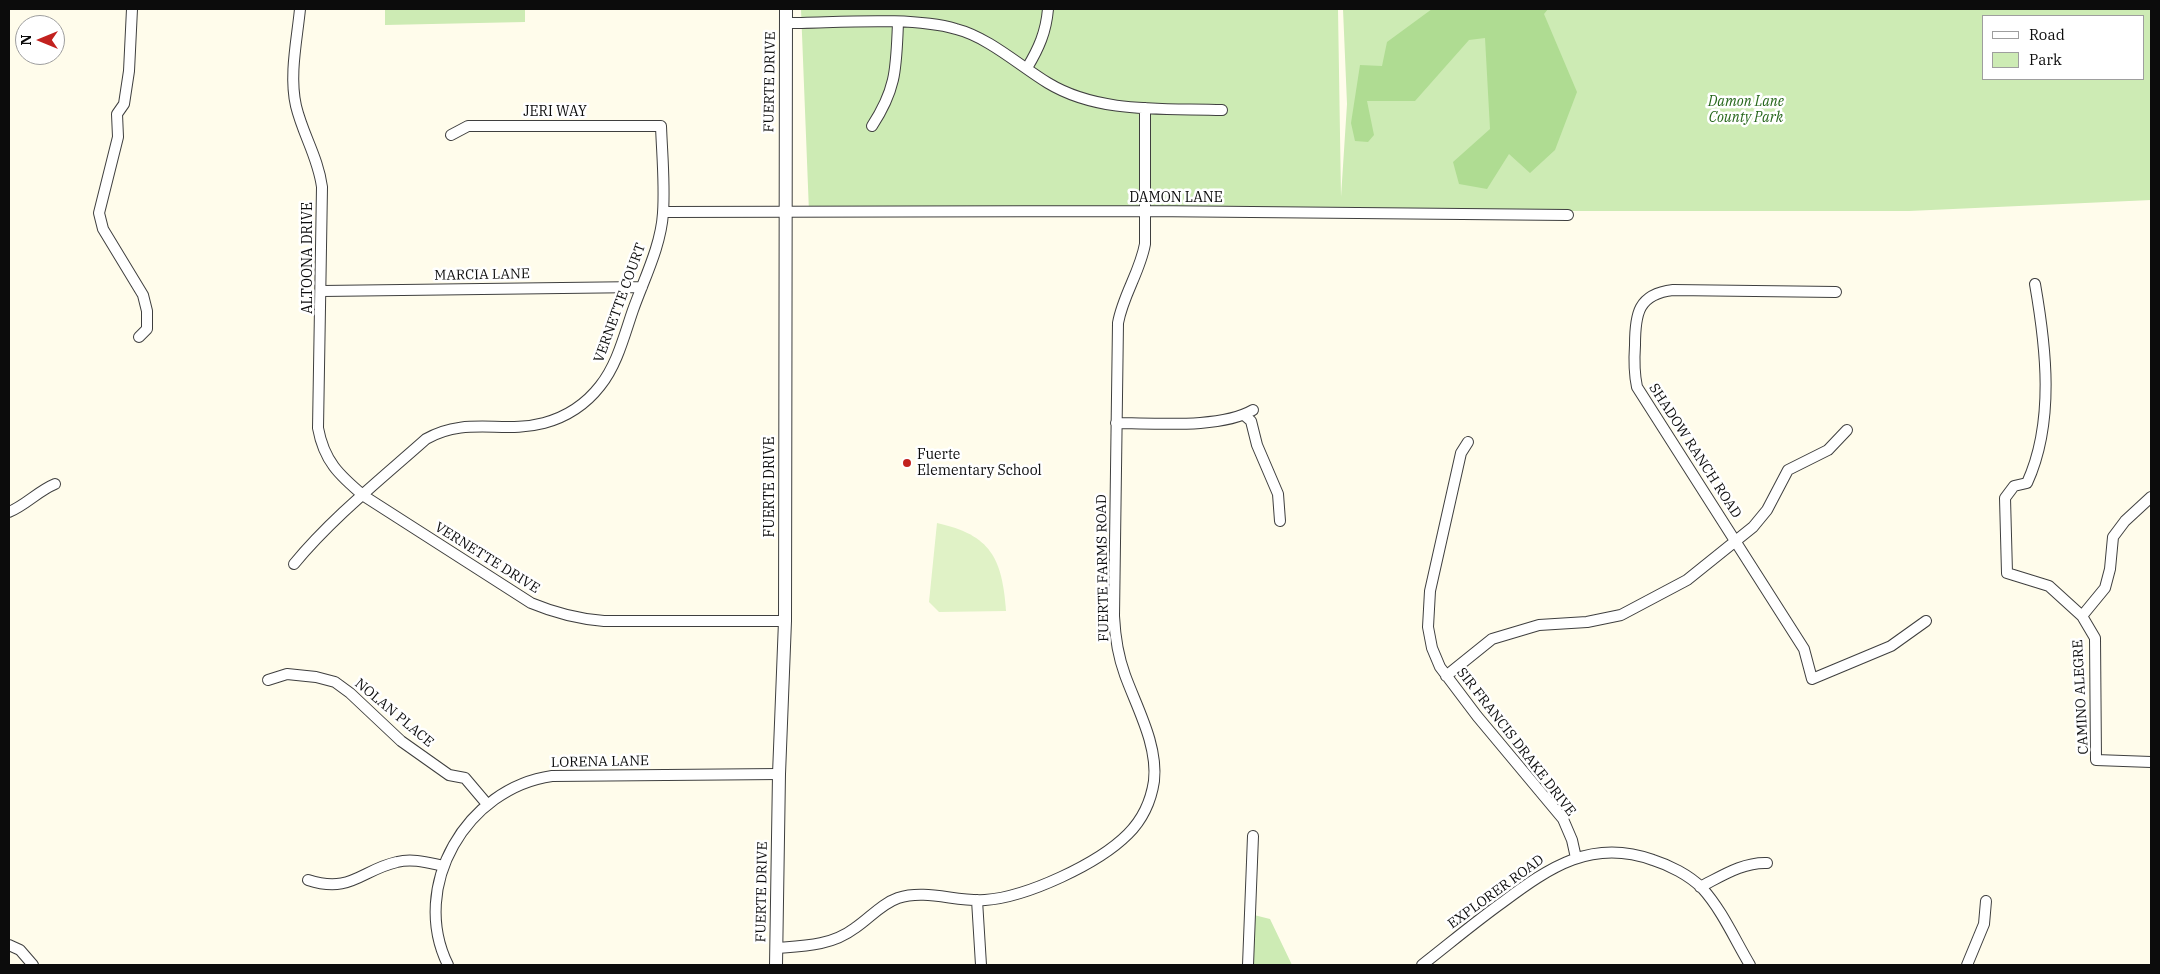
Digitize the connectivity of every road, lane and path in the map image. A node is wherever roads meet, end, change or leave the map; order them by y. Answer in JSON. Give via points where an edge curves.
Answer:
{"nodes":[{"id":1,"x":132,"y":9,"type":"edge"},
{"id":2,"x":300,"y":9,"type":"edge"},
{"id":3,"x":786,"y":9,"type":"edge"},
{"id":4,"x":1048,"y":9,"type":"edge"},
{"id":5,"x":786,"y":23,"type":"junction"},
{"id":6,"x":898,"y":23,"type":"junction"},
{"id":7,"x":1027,"y":68,"type":"junction"},
{"id":8,"x":1145,"y":108,"type":"junction"},
{"id":9,"x":1222,"y":110,"type":"dead end"},
{"id":10,"x":661,"y":126,"type":"joint"},
{"id":11,"x":872,"y":126,"type":"dead end"},
{"id":12,"x":451,"y":134,"type":"dead end"},
{"id":13,"x":784,"y":211,"type":"junction"},
{"id":14,"x":1146,"y":211,"type":"junction"},
{"id":15,"x":663,"y":212,"type":"junction"},
{"id":16,"x":1568,"y":215,"type":"dead end"},
{"id":17,"x":2035,"y":284,"type":"dead end"},
{"id":18,"x":642,"y":287,"type":"junction"},
{"id":19,"x":322,"y":291,"type":"junction"},
{"id":20,"x":1836,"y":292,"type":"dead end"},
{"id":21,"x":139,"y":337,"type":"dead end"},
{"id":22,"x":1254,"y":410,"type":"dead end"},
{"id":23,"x":1244,"y":416,"type":"junction"},
{"id":24,"x":1116,"y":423,"type":"junction"},
{"id":25,"x":1847,"y":430,"type":"dead end"},
{"id":26,"x":1468,"y":442,"type":"dead end"},
{"id":27,"x":55,"y":484,"type":"dead end"},
{"id":28,"x":364,"y":496,"type":"junction"},
{"id":29,"x":2151,"y":497,"type":"edge"},
{"id":30,"x":9,"y":512,"type":"edge"},
{"id":31,"x":1280,"y":520,"type":"dead end"},
{"id":32,"x":1737,"y":541,"type":"junction"},
{"id":33,"x":294,"y":564,"type":"dead end"},
{"id":34,"x":2082,"y":616,"type":"junction"},
{"id":35,"x":785,"y":621,"type":"junction"},
{"id":36,"x":1926,"y":621,"type":"dead end"},
{"id":37,"x":1446,"y":676,"type":"junction"},
{"id":38,"x":268,"y":680,"type":"dead end"},
{"id":39,"x":2151,"y":762,"type":"edge"},
{"id":40,"x":779,"y":774,"type":"junction"},
{"id":41,"x":487,"y":804,"type":"junction"},
{"id":42,"x":1253,"y":836,"type":"dead end"},
{"id":43,"x":1576,"y":858,"type":"junction"},
{"id":44,"x":1767,"y":863,"type":"dead end"},
{"id":45,"x":444,"y":866,"type":"junction"},
{"id":46,"x":308,"y":880,"type":"dead end"},
{"id":47,"x":1700,"y":886,"type":"junction"},
{"id":48,"x":977,"y":900,"type":"junction"},
{"id":49,"x":1986,"y":901,"type":"dead end"},
{"id":50,"x":9,"y":945,"type":"edge"},
{"id":51,"x":776,"y":948,"type":"junction"},
{"id":52,"x":33,"y":965,"type":"edge"},
{"id":53,"x":448,"y":965,"type":"edge"},
{"id":54,"x":776,"y":965,"type":"edge"},
{"id":55,"x":981,"y":965,"type":"edge"},
{"id":56,"x":1248,"y":965,"type":"edge"},
{"id":57,"x":1422,"y":965,"type":"edge"},
{"id":58,"x":1750,"y":965,"type":"edge"},
{"id":59,"x":1967,"y":965,"type":"edge"}],
"edges":[{"from":1,"to":21,"type":"street","via":[[124,104],[117,114],[118,137],[99,213],[103,229],[143,295],[147,329]]},
{"from":2,"to":19,"type":"street","name":"ALTOONA DRIVE","via":[[293,85],[300,123],[320,171]]},
{"from":3,"to":5,"type":"street","name":"FUERTE DRIVE"},
{"from":4,"to":7,"type":"street","via":[[1040,46]]},
{"from":5,"to":6,"type":"street"},
{"from":5,"to":13,"type":"street","name":"FUERTE DRIVE"},
{"from":6,"to":7,"type":"street","via":[[958,29]]},
{"from":6,"to":11,"type":"street","via":[[896,75],[886,105]]},
{"from":7,"to":8,"type":"street","via":[[1048,84],[1094,103]]},
{"from":8,"to":9,"type":"street"},
{"from":8,"to":14,"type":"street","name":"FUERTE FARMS ROAD"},
{"from":10,"to":12,"type":"street","name":"JERI WAY","via":[[468,126]]},
{"from":10,"to":15,"type":"street","name":"VERNETTE COURT"},
{"from":13,"to":14,"type":"street","name":"DAMON LANE"},
{"from":13,"to":15,"type":"street"},
{"from":13,"to":35,"type":"street","name":"FUERTE DRIVE"},
{"from":14,"to":16,"type":"street","name":"DAMON LANE"},
{"from":14,"to":24,"type":"street","name":"FUERTE FARMS ROAD","via":[[1143,254],[1124,299],[1118,323]]},
{"from":15,"to":18,"type":"street","name":"VERNETTE COURT","via":[[661,232]]},
{"from":17,"to":34,"type":"street","name":"CAMINO ALEGRE","via":[[2043,328],[2045,400],[2036,463],[2027,482],[2014,486],[2005,498],[2007,573],[2049,586]]},
{"from":18,"to":19,"type":"street","name":"MARCIA LANE"},
{"from":18,"to":28,"type":"street","name":"VERNETTE COURT","via":[[611,370],[599,388],[580,405],[555,419],[532,426],[471,425],[442,431],[426,439]]},
{"from":19,"to":28,"type":"street","name":"ALTOONA DRIVE","via":[[318,428],[327,457],[335,470]]},
{"from":20,"to":32,"type":"street","name":"SHADOW RANCH ROAD","via":[[1673,290],[1654,296],[1638,311],[1634,372],[1637,387]]},
{"from":22,"to":23,"type":"street"},
{"from":23,"to":24,"type":"street","via":[[1196,423]]},
{"from":23,"to":31,"type":"street","via":[[1251,421],[1278,494]]},
{"from":24,"to":48,"type":"street","name":"FUERTE FARMS ROAD","via":[[1115,628],[1124,674],[1148,739],[1154,774],[1152,792],[1134,827],[1120,841],[1089,861],[1032,889]]},
{"from":25,"to":32,"type":"street","via":[[1828,450],[1788,470],[1767,510]]},
{"from":26,"to":37,"type":"street","name":"SIR FRANCIS DRAKE DRIVE","via":[[1461,453],[1429,599],[1429,637],[1435,658]]},
{"from":27,"to":30,"type":"street"},
{"from":28,"to":33,"type":"street","name":"VERNETTE COURT"},
{"from":28,"to":35,"type":"street","name":"VERNETTE DRIVE","via":[[531,603],[555,613],[604,621]]},
{"from":29,"to":34,"type":"street","via":[[2125,520],[2114,536],[2105,588]]},
{"from":32,"to":36,"type":"street","name":"SHADOW RANCH ROAD","via":[[1804,649],[1812,679],[1891,646]]},
{"from":32,"to":37,"type":"street","via":[[1687,580],[1621,615],[1514,631],[1492,639]]},
{"from":34,"to":39,"type":"street","name":"CAMINO ALEGRE","via":[[2095,638],[2096,760]]},
{"from":35,"to":40,"type":"street","name":"FUERTE DRIVE"},
{"from":37,"to":43,"type":"street","name":"SIR FRANCIS DRAKE DRIVE","via":[[1563,819]]},
{"from":38,"to":41,"type":"street","name":"NOLAN PLACE","via":[[287,674],[335,682],[402,741],[450,775],[465,778]]},
{"from":40,"to":41,"type":"street","name":"LORENA LANE","via":[[552,776],[522,784]]},
{"from":40,"to":51,"type":"street","name":"FUERTE DRIVE"},
{"from":41,"to":45,"type":"street","name":"LORENA LANE","via":[[461,832]]},
{"from":42,"to":56,"type":"street"},
{"from":43,"to":47,"type":"street","name":"EXPLORER ROAD","via":[[1608,852],[1634,854],[1671,867]]},
{"from":43,"to":57,"type":"street","name":"EXPLORER ROAD","via":[[1536,878]]},
{"from":44,"to":47,"type":"street","via":[[1743,866]]},
{"from":45,"to":46,"type":"street","via":[[403,861],[350,882],[324,886]]},
{"from":45,"to":53,"type":"street","name":"LORENA LANE","via":[[436,910],[439,938]]},
{"from":47,"to":58,"type":"street","name":"EXPLORER ROAD","via":[[1714,902]]},
{"from":48,"to":51,"type":"street","name":"FUERTE FARMS ROAD","via":[[906,896],[882,906],[839,938],[820,944]]},
{"from":48,"to":55,"type":"street"},
{"from":49,"to":59,"type":"street","via":[[1984,924]]},
{"from":50,"to":52,"type":"street","via":[[20,950]]},
{"from":51,"to":54,"type":"street","name":"FUERTE DRIVE"}]}
